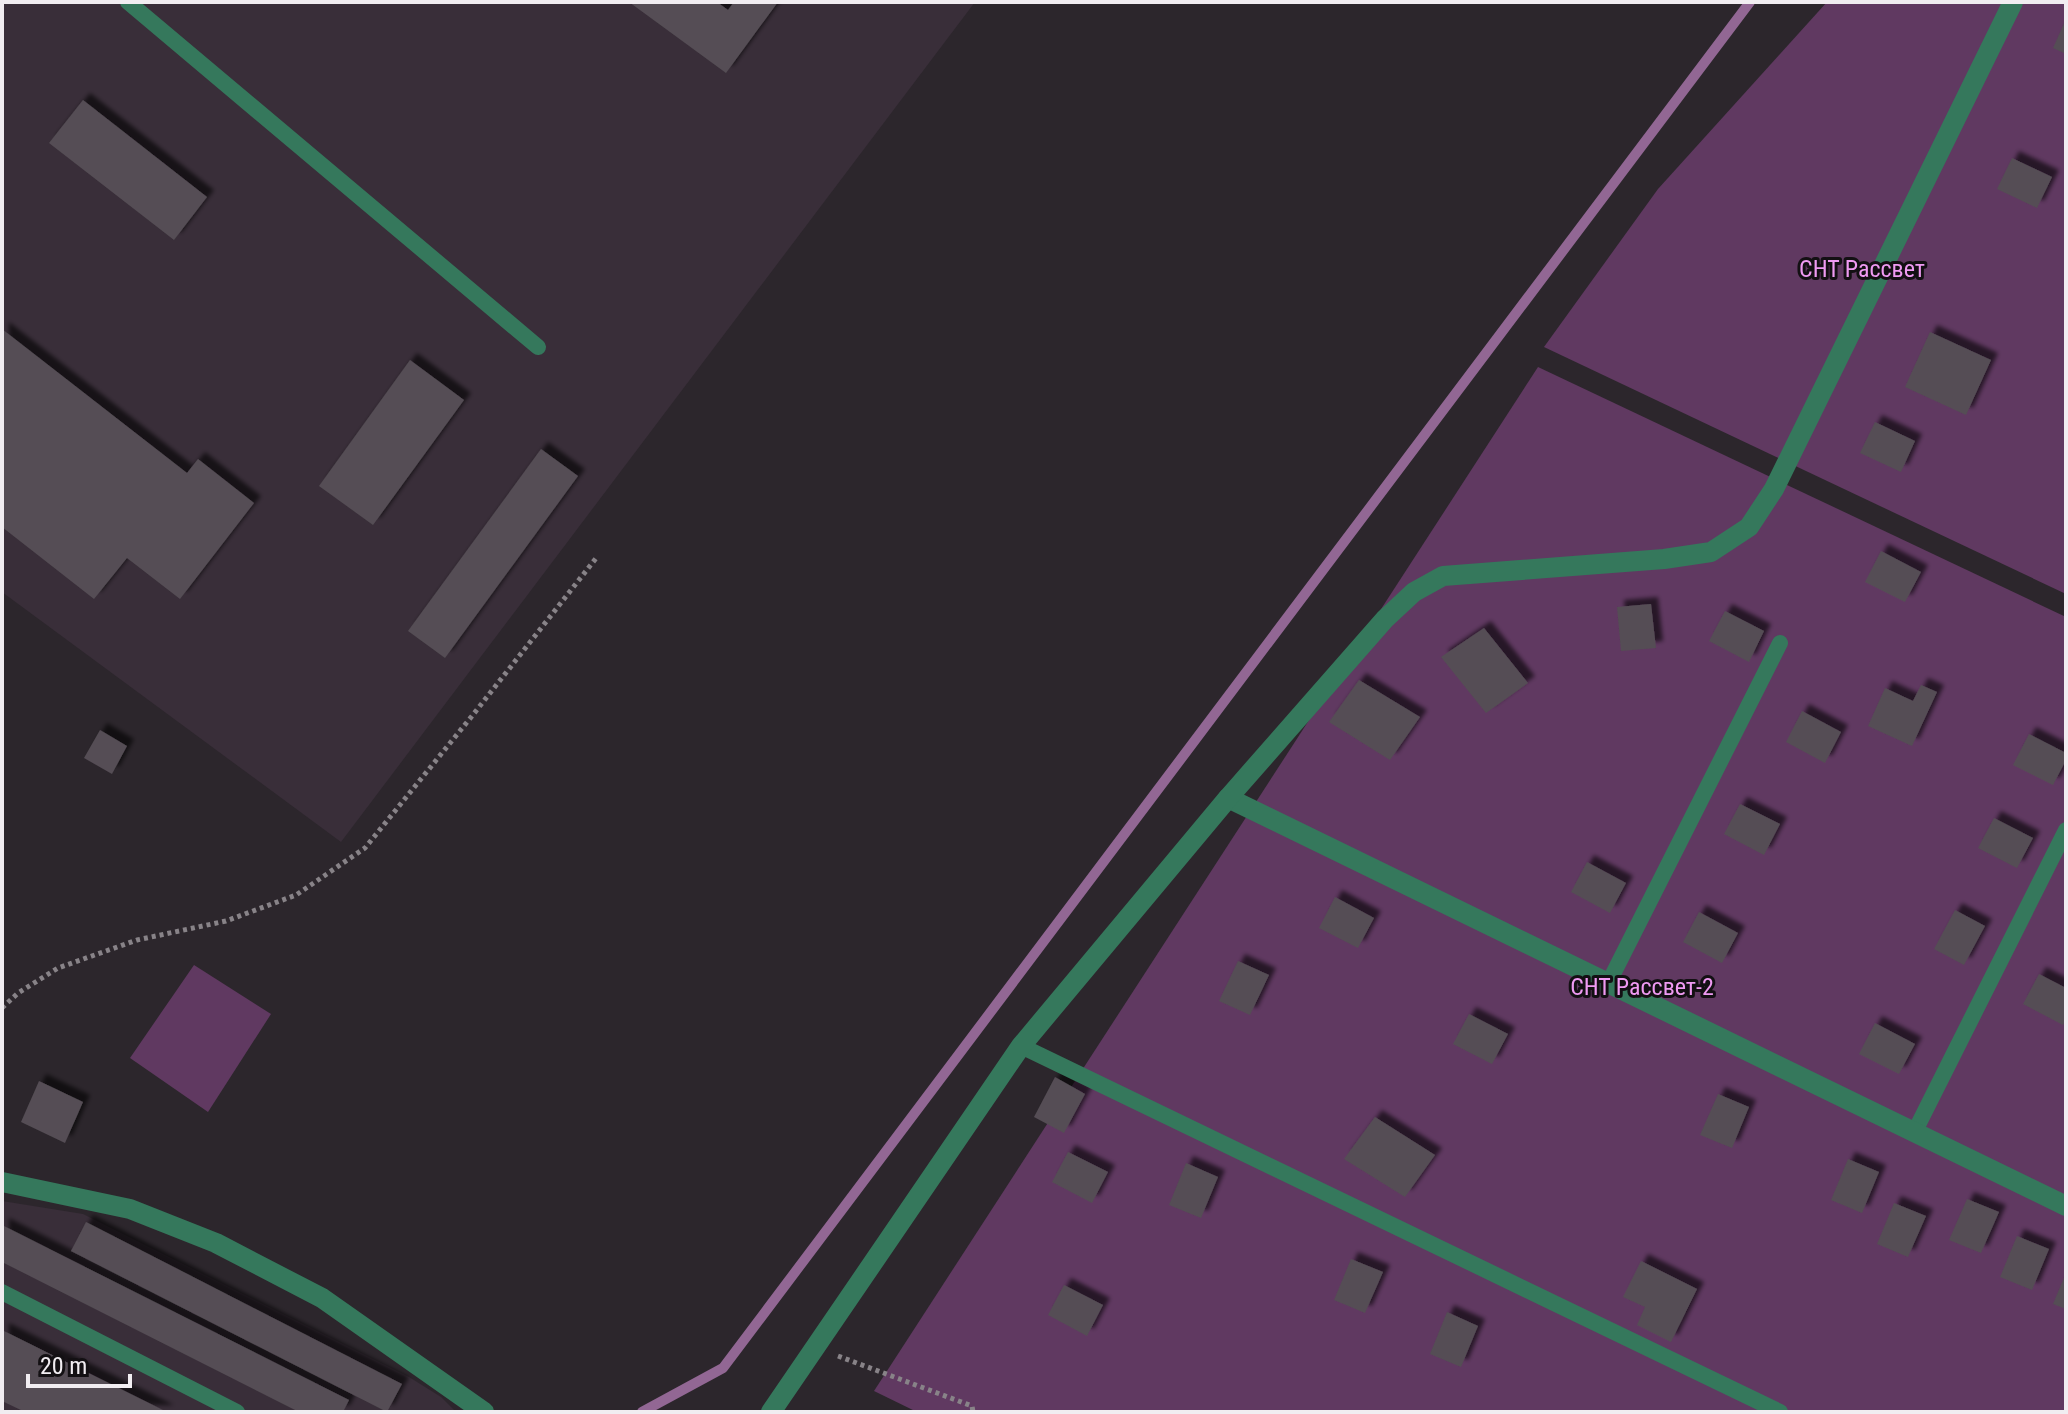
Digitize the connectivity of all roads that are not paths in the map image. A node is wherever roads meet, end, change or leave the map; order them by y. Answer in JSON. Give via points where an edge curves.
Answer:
{"nodes":[{"id":1,"x":128,"y":2,"type":"edge"},
{"id":2,"x":2013,"y":2,"type":"edge"},
{"id":3,"x":538,"y":347,"type":"dead end"},
{"id":4,"x":1780,"y":643,"type":"dead end"},
{"id":5,"x":1228,"y":798,"type":"junction"},
{"id":6,"x":2066,"y":830,"type":"edge"},
{"id":7,"x":1608,"y":984,"type":"junction"},
{"id":8,"x":1021,"y":1046,"type":"junction"},
{"id":9,"x":1914,"y":1133,"type":"junction"},
{"id":10,"x":2,"y":1182,"type":"edge"},
{"id":11,"x":2066,"y":1206,"type":"edge"},
{"id":12,"x":2,"y":1292,"type":"edge"},
{"id":13,"x":237,"y":1412,"type":"edge"},
{"id":14,"x":484,"y":1412,"type":"edge"},
{"id":15,"x":771,"y":1412,"type":"edge"},
{"id":16,"x":1780,"y":1412,"type":"edge"}],
"edges":[{"from":1,"to":3,"type":"lane"},
{"from":2,"to":5,"type":"street","via":[[1774,489],[1749,527],[1711,552],[1443,576],[1414,592],[1385,619]]},
{"from":4,"to":7,"type":"lane"},
{"from":5,"to":7,"type":"street"},
{"from":5,"to":8,"type":"street"},
{"from":6,"to":9,"type":"lane"},
{"from":7,"to":9,"type":"street"},
{"from":8,"to":15,"type":"street"},
{"from":8,"to":16,"type":"lane"},
{"from":9,"to":11,"type":"street"},
{"from":10,"to":14,"type":"street","via":[[130,1209],[216,1243],[322,1298]]},
{"from":12,"to":13,"type":"lane"}]}
